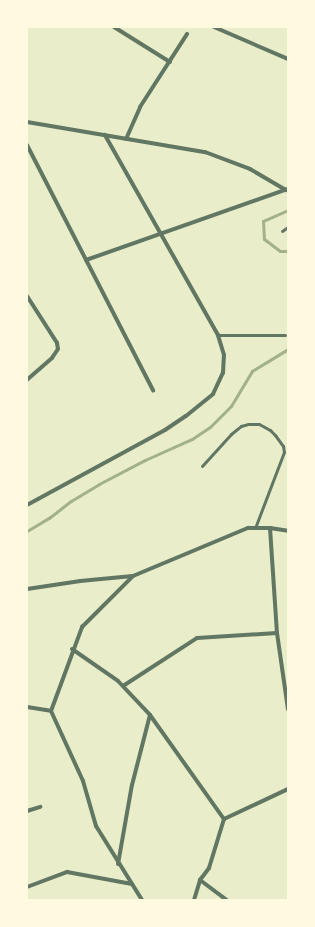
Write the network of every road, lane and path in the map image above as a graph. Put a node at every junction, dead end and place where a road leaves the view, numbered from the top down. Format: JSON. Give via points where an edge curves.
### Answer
{"nodes":[{"id":1,"x":114,"y":27,"type":"edge"},
{"id":2,"x":214,"y":27,"type":"edge"},
{"id":3,"x":187,"y":34,"type":"dead end"},
{"id":4,"x":288,"y":59,"type":"edge"},
{"id":5,"x":170,"y":62,"type":"junction"},
{"id":6,"x":27,"y":122,"type":"edge"},
{"id":7,"x":105,"y":136,"type":"junction"},
{"id":8,"x":126,"y":139,"type":"junction"},
{"id":9,"x":27,"y":146,"type":"edge"},
{"id":10,"x":287,"y":189,"type":"edge"},
{"id":11,"x":288,"y":227,"type":"edge"},
{"id":12,"x":282,"y":230,"type":"dead end"},
{"id":13,"x":161,"y":234,"type":"junction"},
{"id":14,"x":86,"y":260,"type":"junction"},
{"id":15,"x":27,"y":296,"type":"edge"},
{"id":16,"x":218,"y":335,"type":"junction"},
{"id":17,"x":285,"y":335,"type":"dead end"},
{"id":18,"x":27,"y":380,"type":"edge"},
{"id":19,"x":153,"y":390,"type":"dead end"},
{"id":20,"x":202,"y":466,"type":"dead end"},
{"id":21,"x":27,"y":505,"type":"edge"},
{"id":22,"x":254,"y":528,"type":"junction"},
{"id":23,"x":270,"y":528,"type":"junction"},
{"id":24,"x":288,"y":531,"type":"edge"},
{"id":25,"x":133,"y":576,"type":"junction"},
{"id":26,"x":27,"y":589,"type":"edge"},
{"id":27,"x":277,"y":633,"type":"junction"},
{"id":28,"x":72,"y":649,"type":"junction"},
{"id":29,"x":123,"y":686,"type":"junction"},
{"id":30,"x":27,"y":707,"type":"edge"},
{"id":31,"x":288,"y":709,"type":"edge"},
{"id":32,"x":51,"y":711,"type":"junction"},
{"id":33,"x":150,"y":715,"type":"junction"},
{"id":34,"x":288,"y":789,"type":"edge"},
{"id":35,"x":40,"y":807,"type":"dead end"},
{"id":36,"x":27,"y":811,"type":"edge"},
{"id":37,"x":224,"y":819,"type":"junction"},
{"id":38,"x":118,"y":864,"type":"junction"},
{"id":39,"x":200,"y":880,"type":"junction"},
{"id":40,"x":132,"y":884,"type":"junction"},
{"id":41,"x":27,"y":887,"type":"edge"},
{"id":42,"x":142,"y":900,"type":"edge"},
{"id":43,"x":194,"y":900,"type":"edge"},
{"id":44,"x":227,"y":900,"type":"edge"}],
"edges":[{"from":1,"to":5,"type":"street"},
{"from":2,"to":4,"type":"street"},
{"from":3,"to":5,"type":"street"},
{"from":5,"to":8,"type":"street","via":[[140,106]]},
{"from":6,"to":7,"type":"street"},
{"from":7,"to":8,"type":"street"},
{"from":7,"to":13,"type":"street"},
{"from":8,"to":10,"type":"street","via":[[205,152],[250,169]]},
{"from":9,"to":14,"type":"street"},
{"from":10,"to":13,"type":"street"},
{"from":11,"to":12,"type":"lane"},
{"from":13,"to":14,"type":"street"},
{"from":13,"to":16,"type":"street"},
{"from":14,"to":19,"type":"street"},
{"from":15,"to":18,"type":"street","via":[[55,339],[58,349],[52,358]]},
{"from":16,"to":17,"type":"lane"},
{"from":16,"to":21,"type":"street","via":[[224,355],[223,373],[204,403],[165,430]]},
{"from":20,"to":22,"type":"lane","via":[[241,426],[260,424],[275,435],[284,452]]},
{"from":22,"to":23,"type":"street"},
{"from":22,"to":25,"type":"street","via":[[236,532]]},
{"from":23,"to":24,"type":"street"},
{"from":23,"to":27,"type":"street"},
{"from":25,"to":26,"type":"street"},
{"from":25,"to":28,"type":"street","via":[[82,627]]},
{"from":27,"to":29,"type":"street","via":[[197,638]]},
{"from":27,"to":31,"type":"street"},
{"from":28,"to":29,"type":"street"},
{"from":28,"to":32,"type":"street"},
{"from":29,"to":33,"type":"street"},
{"from":30,"to":32,"type":"street"},
{"from":32,"to":38,"type":"street","via":[[83,781],[96,826]]},
{"from":33,"to":37,"type":"street"},
{"from":33,"to":38,"type":"street","via":[[132,784]]},
{"from":34,"to":37,"type":"street"},
{"from":35,"to":36,"type":"street"},
{"from":37,"to":39,"type":"street","via":[[209,868]]},
{"from":38,"to":40,"type":"street"},
{"from":39,"to":43,"type":"street"},
{"from":39,"to":44,"type":"street"},
{"from":40,"to":41,"type":"street","via":[[67,872]]},
{"from":40,"to":42,"type":"street"}]}
